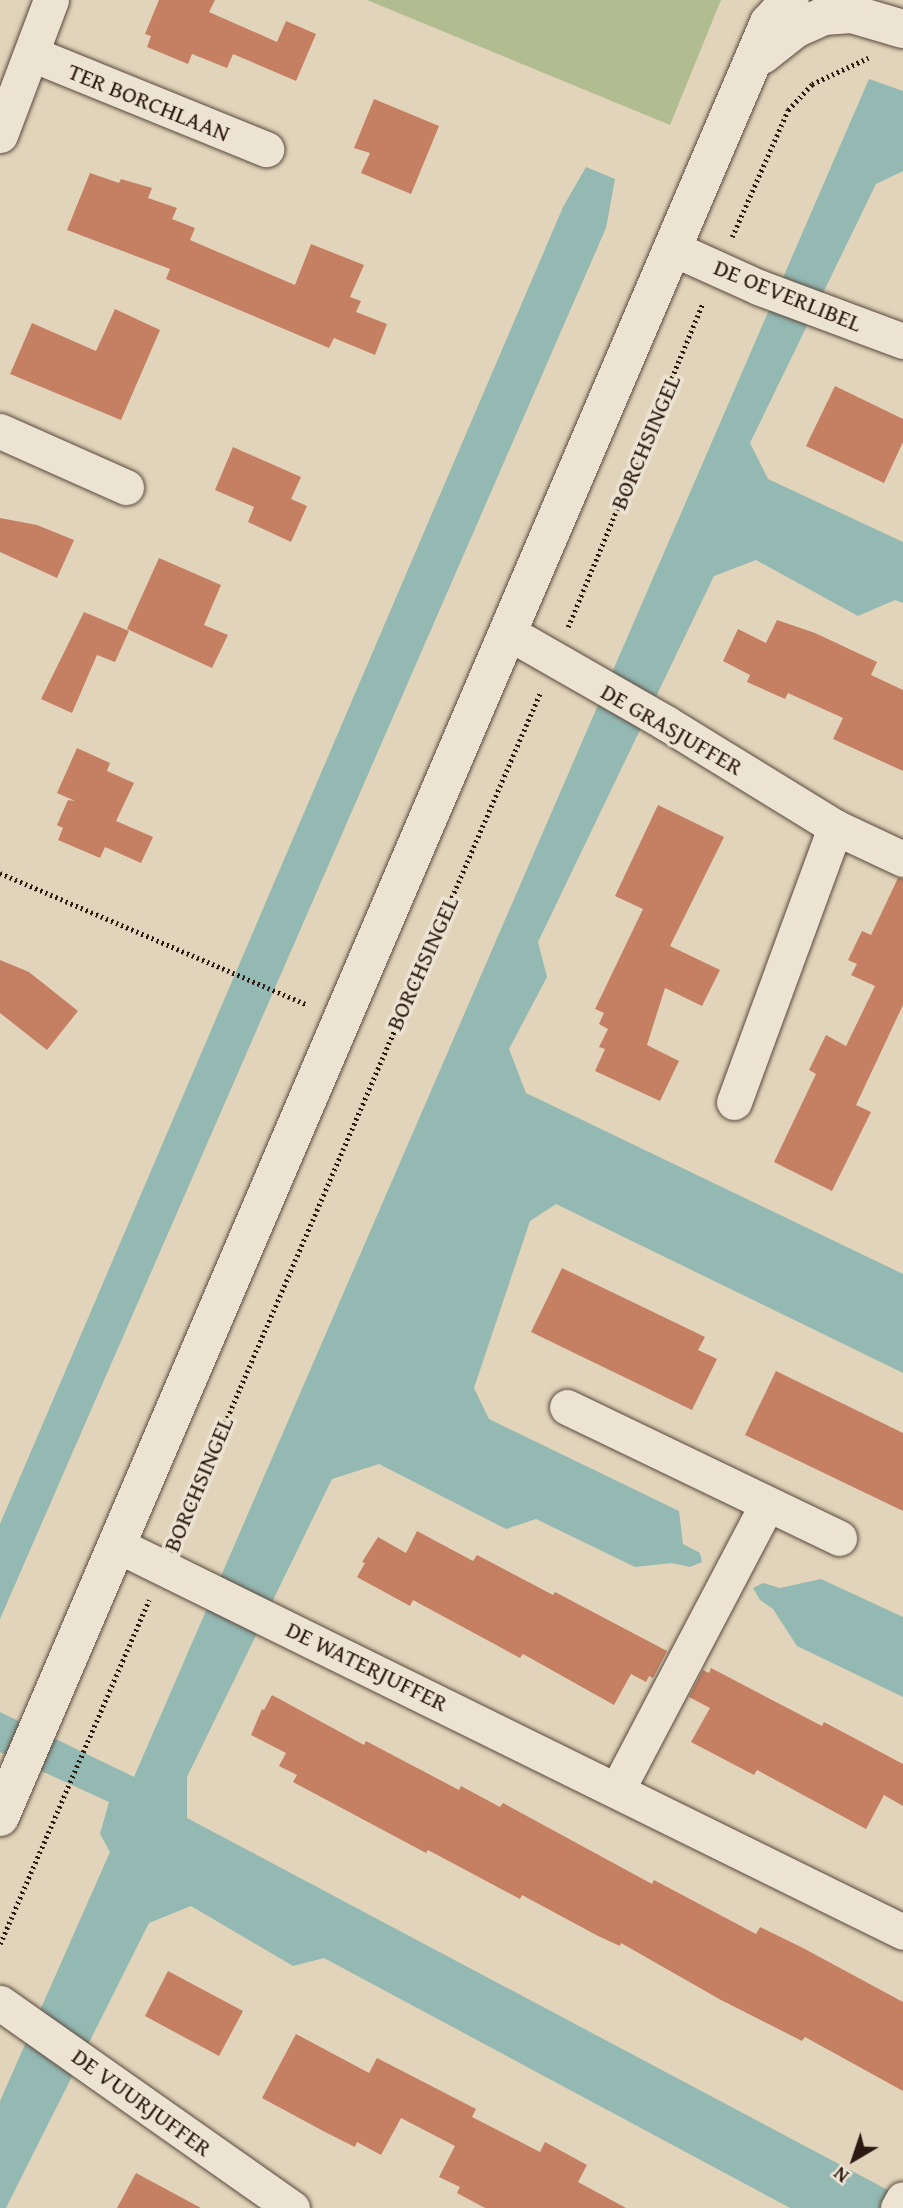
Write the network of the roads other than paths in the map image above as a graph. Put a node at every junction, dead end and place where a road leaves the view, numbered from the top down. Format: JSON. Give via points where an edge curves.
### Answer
{"nodes":[{"id":1,"x":51,"y":0,"type":"edge"},
{"id":2,"x":790,"y":0,"type":"edge"},
{"id":3,"x":898,"y":27,"type":"edge"},
{"id":4,"x":32,"y":54,"type":"junction"},
{"id":5,"x":753,"y":64,"type":"junction"},
{"id":6,"x":0,"y":135,"type":"edge"},
{"id":7,"x":266,"y":149,"type":"dead end"},
{"id":8,"x":674,"y":249,"type":"junction"},
{"id":9,"x":903,"y":341,"type":"edge"},
{"id":10,"x":0,"y":431,"type":"edge"},
{"id":11,"x":126,"y":487,"type":"dead end"},
{"id":12,"x":509,"y":633,"type":"junction"},
{"id":13,"x":835,"y":827,"type":"junction"},
{"id":14,"x":903,"y":859,"type":"edge"},
{"id":15,"x":734,"y":1102,"type":"dead end"},
{"id":16,"x":567,"y":1407,"type":"dead end"},
{"id":17,"x":767,"y":1504,"type":"junction"},
{"id":18,"x":839,"y":1538,"type":"dead end"},
{"id":19,"x":117,"y":1545,"type":"junction"},
{"id":20,"x":617,"y":1790,"type":"junction"},
{"id":21,"x":0,"y":1817,"type":"edge"},
{"id":22,"x":903,"y":1932,"type":"edge"},
{"id":23,"x":10,"y":2009,"type":"edge"},
{"id":24,"x":903,"y":2199,"type":"edge"},
{"id":25,"x":285,"y":2207,"type":"edge"},
{"id":26,"x":898,"y":2208,"type":"edge"}],
"edges":[{"from":1,"to":4,"type":"street"},
{"from":2,"to":5,"type":"main road","name":"BORCHSINGEL","via":[[769,23]]},
{"from":3,"to":5,"type":"main road","name":"BORCHSINGEL","via":[[852,14],[824,16],[774,44]]},
{"from":4,"to":6,"type":"street"},
{"from":4,"to":7,"type":"street","name":"TER BORCHLAAN"},
{"from":5,"to":8,"type":"main road","name":"BORCHSINGEL"},
{"from":8,"to":9,"type":"street","name":"DE OEVERLIBEL","via":[[758,287]]},
{"from":8,"to":12,"type":"main road","name":"BORCHSINGEL"},
{"from":10,"to":11,"type":"street"},
{"from":12,"to":13,"type":"street","name":"DE GRASJUFFER"},
{"from":12,"to":19,"type":"main road","name":"BORCHSINGEL"},
{"from":13,"to":14,"type":"street","name":"DE GRASJUFFER"},
{"from":13,"to":15,"type":"street"},
{"from":16,"to":17,"type":"street"},
{"from":17,"to":18,"type":"street"},
{"from":17,"to":20,"type":"street"},
{"from":19,"to":20,"type":"street","name":"DE WATERJUFFER"},
{"from":19,"to":21,"type":"main road","name":"BORCHSINGEL"},
{"from":20,"to":22,"type":"street","name":"DE WATERJUFFER"},
{"from":23,"to":25,"type":"street","name":"DE VUURJUFFER"},
{"from":24,"to":26,"type":"street"}]}
